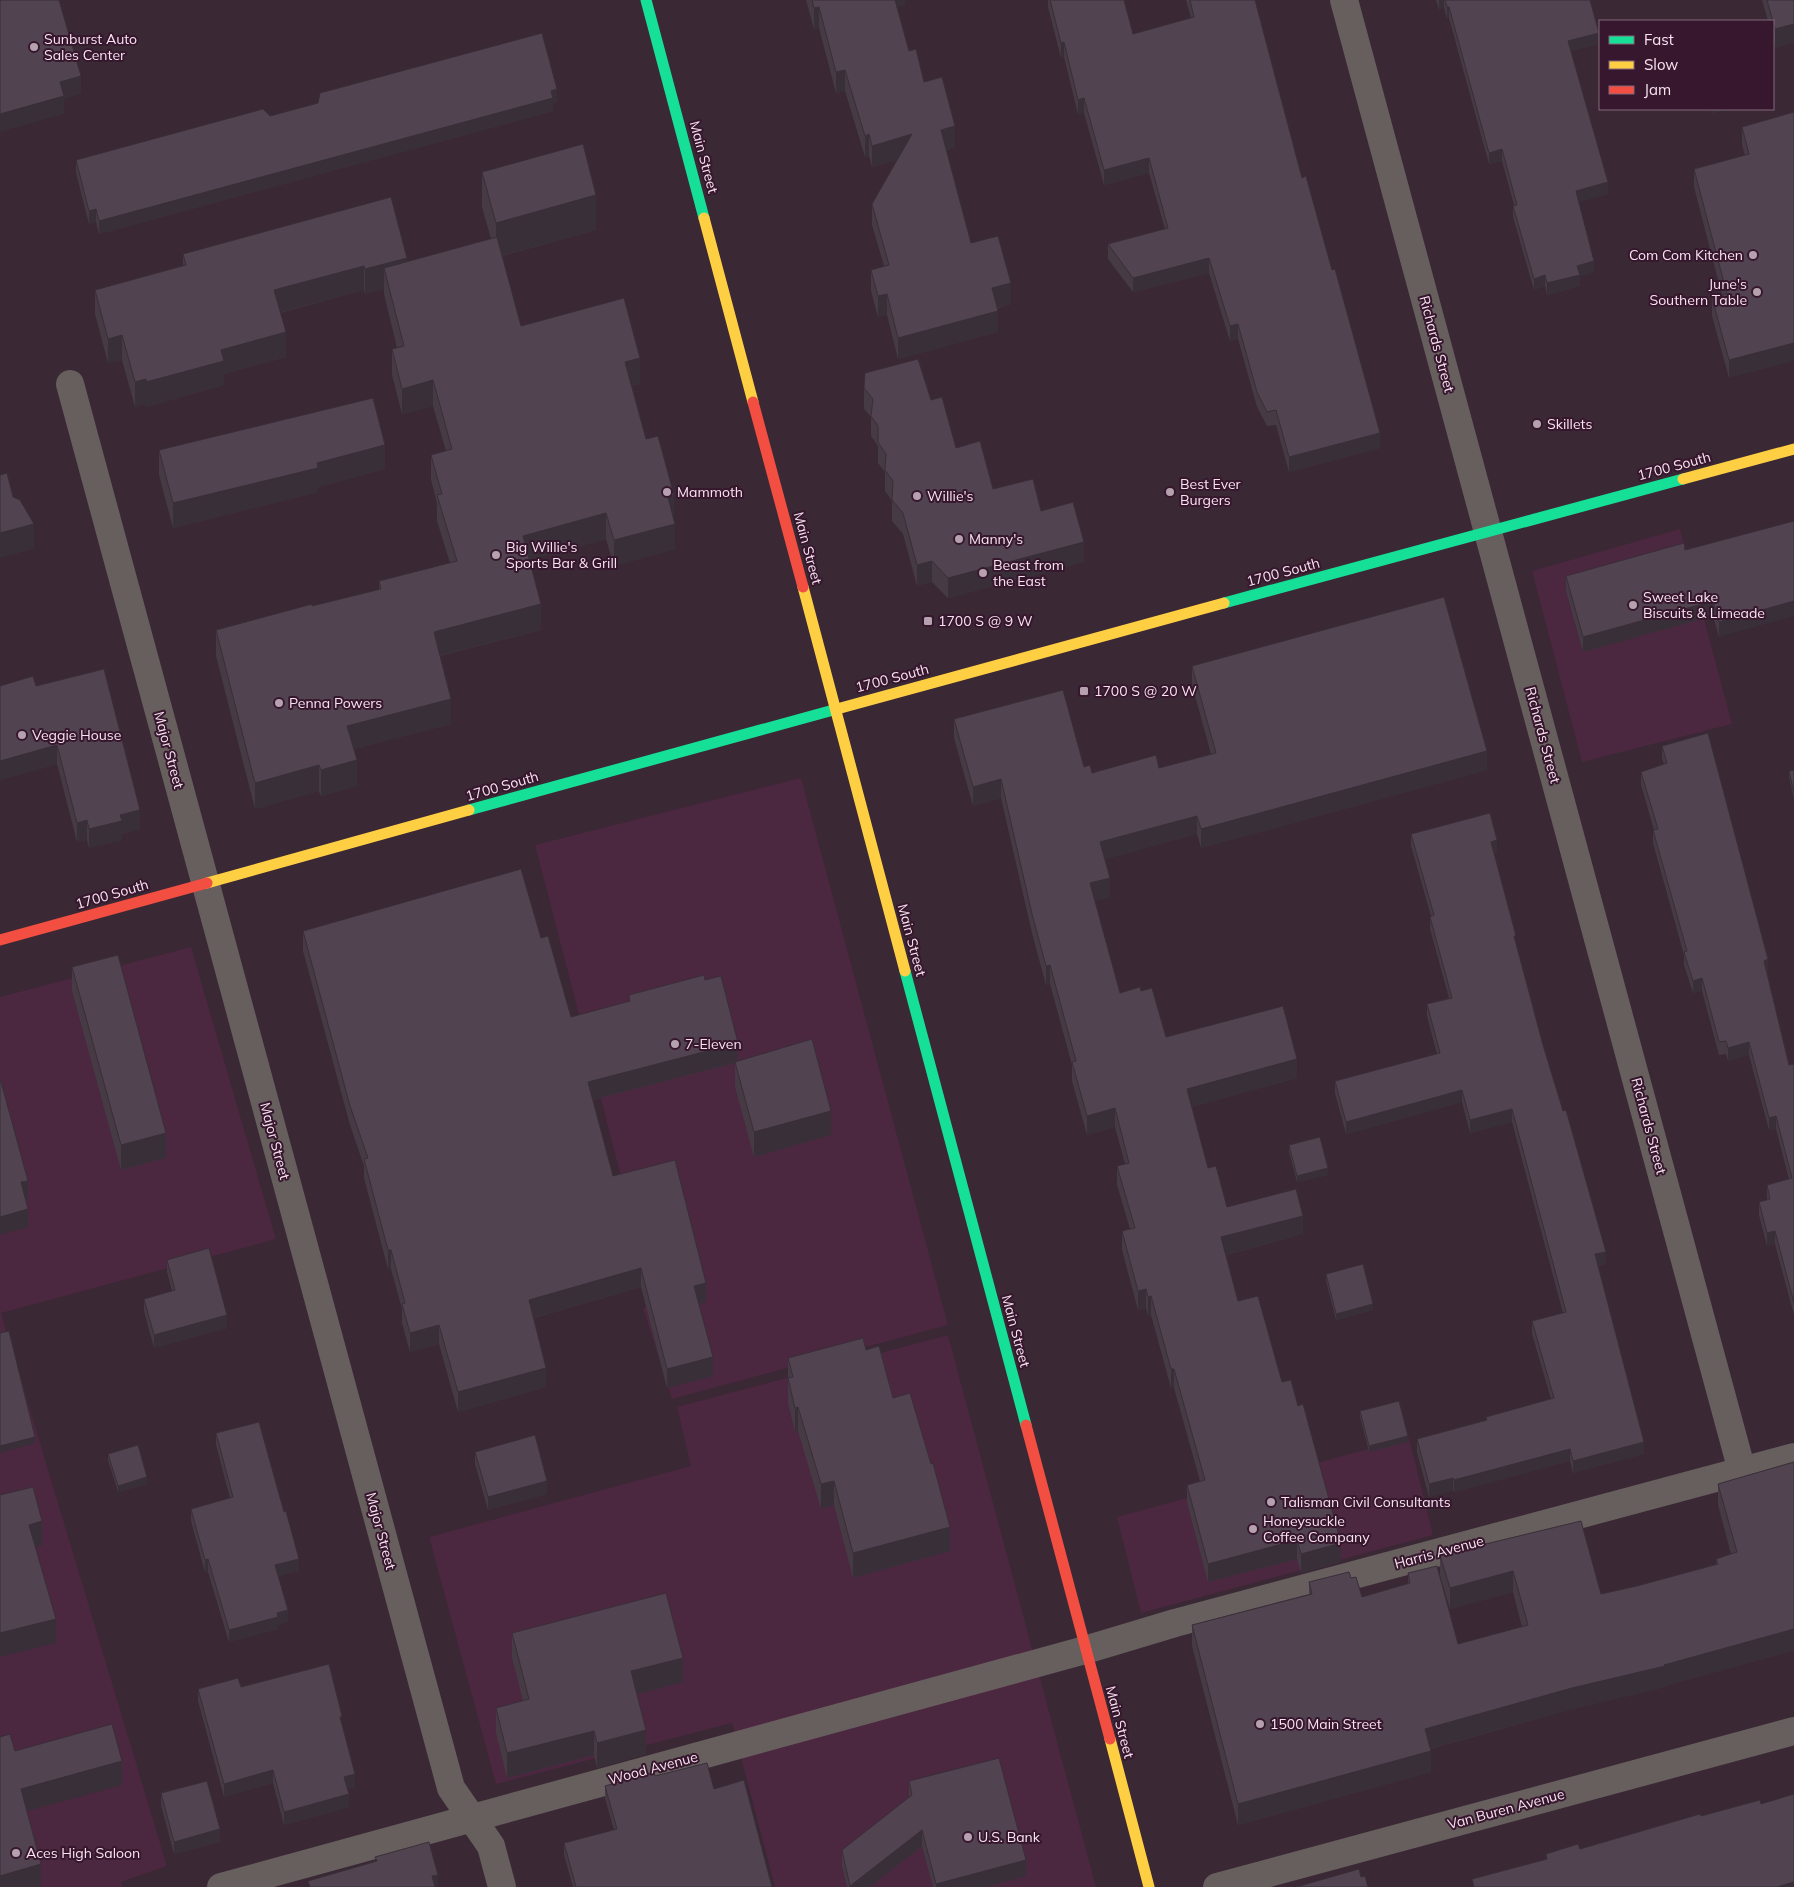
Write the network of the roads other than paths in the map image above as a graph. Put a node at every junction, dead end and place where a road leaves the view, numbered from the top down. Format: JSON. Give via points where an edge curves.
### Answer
{"nodes":[{"id":1,"x":646,"y":0,"type":"edge"},
{"id":2,"x":1344,"y":0,"type":"edge"},
{"id":3,"x":70,"y":384,"type":"dead end"},
{"id":4,"x":1794,"y":449,"type":"edge"},
{"id":5,"x":1488,"y":532,"type":"junction"},
{"id":6,"x":835,"y":710,"type":"junction"},
{"id":7,"x":206,"y":883,"type":"junction"},
{"id":8,"x":0,"y":940,"type":"edge"},
{"id":9,"x":1794,"y":1457,"type":"edge"},
{"id":10,"x":1742,"y":1471,"type":"junction"},
{"id":11,"x":1086,"y":1650,"type":"junction"},
{"id":12,"x":1794,"y":1731,"type":"edge"},
{"id":13,"x":472,"y":1818,"type":"junction"},
{"id":14,"x":221,"y":1887,"type":"edge"},
{"id":15,"x":502,"y":1887,"type":"edge"},
{"id":16,"x":1148,"y":1887,"type":"edge"},
{"id":17,"x":1217,"y":1887,"type":"edge"}],
"edges":[{"from":1,"to":6,"type":"street","name":"Main Street"},
{"from":2,"to":5,"type":"street","name":"Richards Street"},
{"from":3,"to":7,"type":"street","name":"Major Street"},
{"from":4,"to":5,"type":"street","name":"1700 South"},
{"from":5,"to":6,"type":"street","name":"1700 South"},
{"from":5,"to":10,"type":"street","name":"Richards Street"},
{"from":6,"to":7,"type":"street","name":"1700 South"},
{"from":6,"to":11,"type":"street","name":"Main Street"},
{"from":7,"to":8,"type":"street","name":"1700 South"},
{"from":7,"to":13,"type":"street","name":"Major Street","via":[[451,1788]]},
{"from":9,"to":10,"type":"street","name":"Harris Avenue"},
{"from":10,"to":11,"type":"street","name":"Harris Avenue","via":[[1185,1620]]},
{"from":11,"to":13,"type":"street","name":"Wood Avenue"},
{"from":11,"to":16,"type":"street","name":"Main Street"},
{"from":12,"to":17,"type":"street","name":"Van Buren Avenue"},
{"from":13,"to":14,"type":"street","name":"Wood Avenue"},
{"from":13,"to":15,"type":"street","name":"Major Street","via":[[491,1846]]}]}
